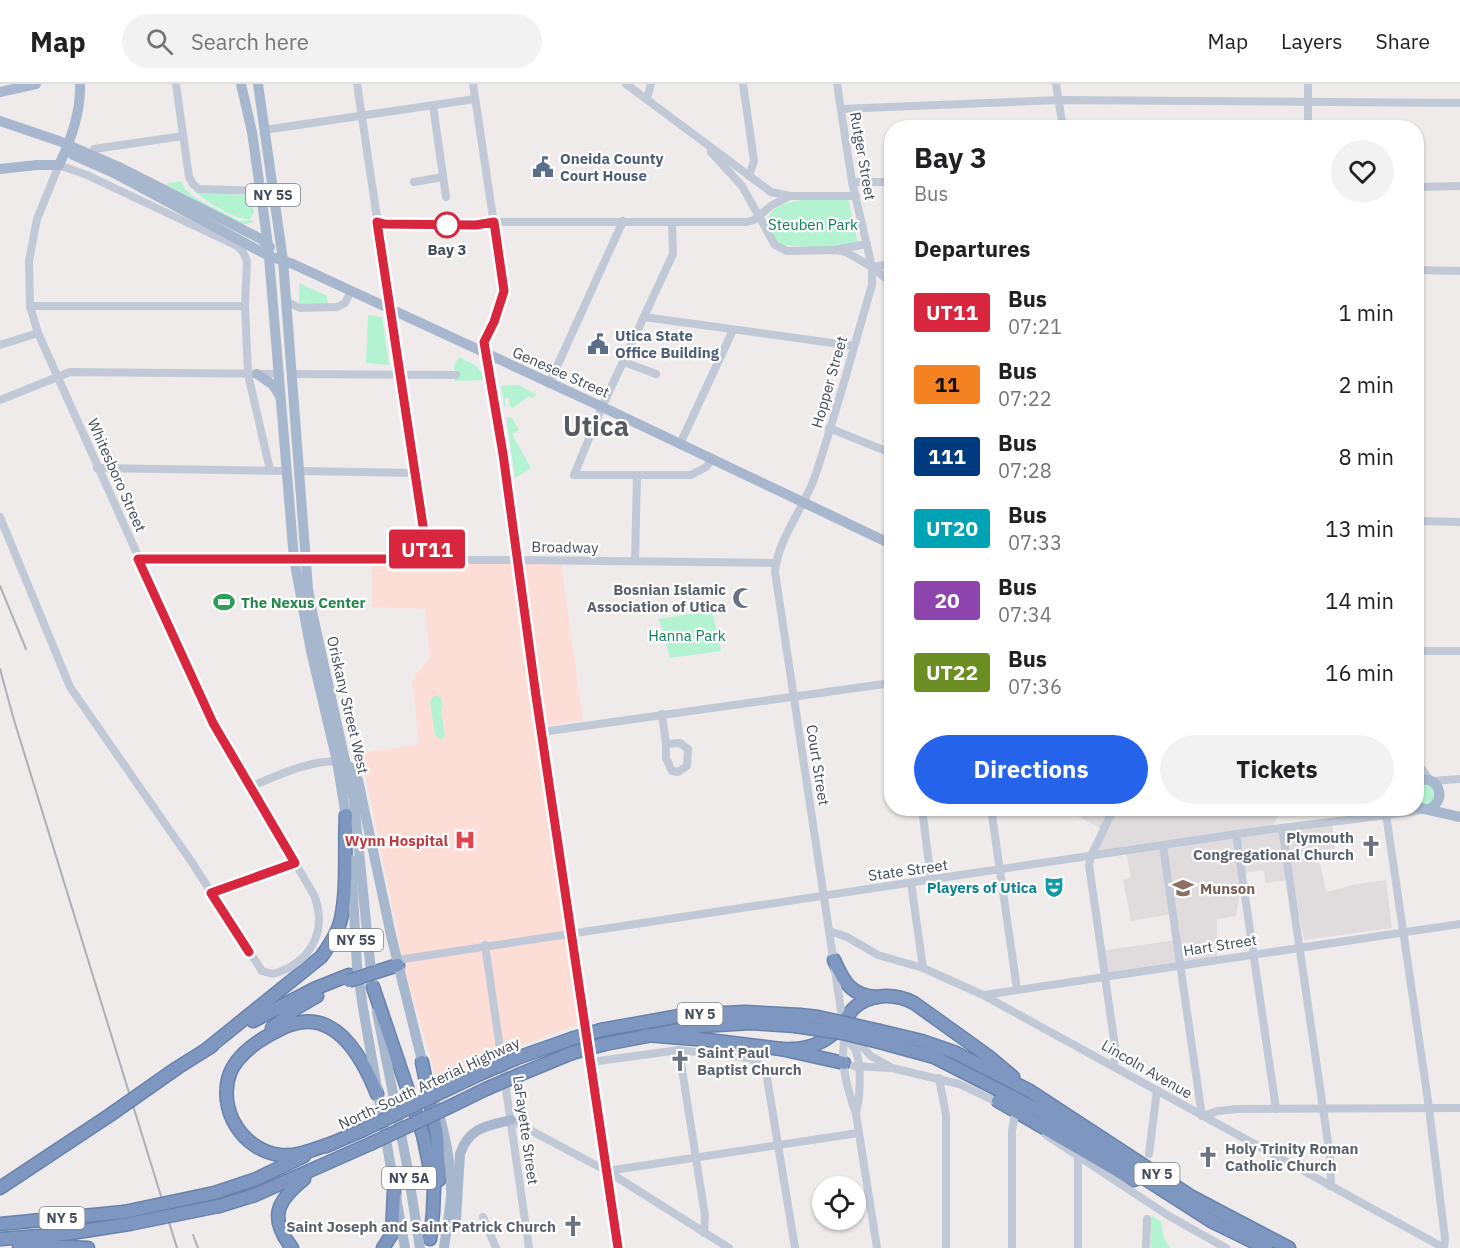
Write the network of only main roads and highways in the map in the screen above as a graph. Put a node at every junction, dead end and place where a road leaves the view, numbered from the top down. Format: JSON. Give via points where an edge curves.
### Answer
{"nodes":[{"id":1,"x":36,"y":84,"type":"edge"},
{"id":2,"x":80,"y":84,"type":"edge"},
{"id":3,"x":240,"y":84,"type":"edge"},
{"id":4,"x":258,"y":84,"type":"edge"},
{"id":5,"x":0,"y":92,"type":"edge"},
{"id":6,"x":0,"y":121,"type":"edge"},
{"id":7,"x":0,"y":128,"type":"edge"},
{"id":8,"x":72,"y":148,"type":"junction"},
{"id":9,"x":0,"y":169,"type":"edge"},
{"id":10,"x":269,"y":250,"type":"junction"},
{"id":11,"x":283,"y":260,"type":"junction"},
{"id":12,"x":252,"y":374,"type":"road end"},
{"id":13,"x":280,"y":374,"type":"junction"},
{"id":14,"x":282,"y":401,"type":"junction"},
{"id":15,"x":296,"y":407,"type":"junction"},
{"id":16,"x":884,"y":541,"type":"edge"},
{"id":17,"x":299,"y":559,"type":"junction"},
{"id":18,"x":342,"y":761,"type":"junction"},
{"id":19,"x":1424,"y":780,"type":"edge"},
{"id":20,"x":1440,"y":796,"type":"junction"},
{"id":21,"x":1424,"y":808,"type":"edge"},
{"id":22,"x":1424,"y":808,"type":"edge"},
{"id":23,"x":346,"y":814,"type":"junction"},
{"id":24,"x":1460,"y":816,"type":"edge"},
{"id":25,"x":834,"y":960,"type":"road end"},
{"id":26,"x":398,"y":962,"type":"junction"},
{"id":27,"x":349,"y":978,"type":"junction"},
{"id":28,"x":373,"y":987,"type":"junction"},
{"id":29,"x":879,"y":997,"type":"junction"},
{"id":30,"x":798,"y":1020,"type":"junction"},
{"id":31,"x":646,"y":1035,"type":"junction"},
{"id":32,"x":880,"y":1036,"type":"junction"},
{"id":33,"x":258,"y":1041,"type":"junction"},
{"id":34,"x":207,"y":1049,"type":"junction"},
{"id":35,"x":781,"y":1049,"type":"junction"},
{"id":36,"x":422,"y":1062,"type":"junction"},
{"id":37,"x":844,"y":1063,"type":"road end"},
{"id":38,"x":1030,"y":1091,"type":"junction"},
{"id":39,"x":377,"y":1094,"type":"junction"},
{"id":40,"x":998,"y":1101,"type":"road end"},
{"id":41,"x":396,"y":1108,"type":"joint"},
{"id":42,"x":381,"y":1118,"type":"joint"},
{"id":43,"x":511,"y":1120,"type":"road end"},
{"id":44,"x":333,"y":1143,"type":"junction"},
{"id":45,"x":316,"y":1169,"type":"junction"},
{"id":46,"x":0,"y":1188,"type":"edge"},
{"id":47,"x":394,"y":1192,"type":"junction"},
{"id":48,"x":1211,"y":1221,"type":"junction"},
{"id":49,"x":0,"y":1224,"type":"edge"},
{"id":50,"x":0,"y":1239,"type":"edge"},
{"id":51,"x":427,"y":1243,"type":"edge"},
{"id":52,"x":0,"y":1245,"type":"edge"},
{"id":53,"x":88,"y":1248,"type":"edge"},
{"id":54,"x":292,"y":1248,"type":"edge"},
{"id":55,"x":383,"y":1248,"type":"edge"},
{"id":56,"x":405,"y":1248,"type":"edge"},
{"id":57,"x":420,"y":1248,"type":"edge"},
{"id":58,"x":445,"y":1248,"type":"edge"},
{"id":59,"x":1266,"y":1248,"type":"edge"},
{"id":60,"x":1289,"y":1248,"type":"edge"}],
"edges":[{"from":1,"to":5,"type":"main road"},
{"from":2,"to":8,"type":"main road","name":"Whitesboro Street"},
{"from":3,"to":10,"type":"main road","name":"Oriskany Street West","number":"NY 5S","via":[[252,132]]},
{"from":4,"to":11,"type":"main road","name":"Oriskany Street West","number":"NY 5S"},
{"from":6,"to":8,"type":"main road","bridge":true},
{"from":7,"to":8,"type":"main road"},
{"from":8,"to":9,"type":"main road","name":"Whitesboro Street","via":[[59,165]]},
{"from":8,"to":10,"type":"main road","name":"Genesee Street","bridge":true},
{"from":10,"to":11,"type":"main road","name":"Genesee Street"},
{"from":10,"to":13,"type":"main road","name":"Oriskany Street West","number":"NY 5S"},
{"from":11,"to":15,"type":"main road","name":"Oriskany Street West","number":"NY 5S"},
{"from":11,"to":16,"type":"main road","name":"Genesee Street"},
{"from":12,"to":14,"type":"main road","via":[[273,385]]},
{"from":13,"to":14,"type":"main road","name":"Oriskany Street West","number":"NY 5S"},
{"from":13,"to":15,"type":"main road"},
{"from":14,"to":17,"type":"main road","name":"Oriskany Street West","number":"NY 5S","via":[[286,471]]},
{"from":15,"to":17,"type":"main road","name":"Oriskany Street West","number":"NY 5S"},
{"from":17,"to":18,"type":"main road","name":"Oriskany Street West","number":"NY 5S"},
{"from":18,"to":23,"type":"main road","name":"Oriskany Street West","number":"NY 5S"},
{"from":18,"to":26,"type":"main road","via":[[358,780]]},
{"from":18,"to":28,"type":"main road","name":"Oriskany Street West","number":"NY 5S","via":[[354,801]]},
{"from":19,"to":20,"type":"main road","via":[[1438,787]]},
{"from":20,"to":21,"type":"main road","via":[[1436,805]]},
{"from":20,"to":24,"type":"main road"},
{"from":22,"to":24,"type":"main road"},
{"from":23,"to":34,"type":"highway","via":[[341,919],[330,944],[321,957]]},
{"from":23,"to":39,"type":"main road","name":"Oriskany Street West","number":"NY 5S","via":[[357,966]]},
{"from":25,"to":29,"type":"highway","via":[[850,987]]},
{"from":26,"to":27,"type":"highway"},
{"from":26,"to":36,"type":"main road"},
{"from":27,"to":33,"type":"highway","via":[[298,1007]]},
{"from":27,"to":34,"type":"highway","via":[[314,989]]},
{"from":28,"to":41,"type":"main road","name":"Oriskany Street West","number":"NY 5S"},
{"from":28,"to":51,"type":"highway","via":[[423,1135],[434,1188]]},
{"from":29,"to":35,"type":"highway","via":[[855,1007],[844,1031],[803,1049]]},
{"from":29,"to":38,"type":"highway","via":[[903,997],[914,1003]]},
{"from":30,"to":31,"type":"highway","name":"North-South Arterial Highway","number":"NY 5"},
{"from":30,"to":32,"type":"highway","name":"North-South Arterial Highway","number":"NY 5","bridge":true,"via":[[818,1017]]},
{"from":30,"to":44,"type":"highway","name":"North-South Arterial Highway","number":"NY 5","bridge":true,"via":[[745,1012],[685,1015],[601,1030],[482,1072]]},
{"from":31,"to":35,"type":"highway"},
{"from":31,"to":45,"type":"highway","name":"North-South Arterial Highway","number":"NY 5","bridge":true,"via":[[572,1053]]},
{"from":32,"to":38,"type":"highway","name":"North-South Arterial Highway","number":"NY 5","via":[[922,1041],[954,1052]]},
{"from":32,"to":48,"type":"highway","name":"North-South Arterial Highway","number":"NY 5","via":[[934,1057],[1036,1109]]},
{"from":33,"to":39,"type":"highway","via":[[298,1022],[323,1025],[338,1032],[355,1049]]},
{"from":33,"to":44,"type":"highway","via":[[235,1064],[228,1081],[228,1110],[237,1129],[250,1143],[279,1155]]},
{"from":34,"to":46,"type":"highway","bridge":true},
{"from":35,"to":37,"type":"highway"},
{"from":36,"to":51,"type":"highway","via":[[436,1131],[439,1176],[437,1219]]},
{"from":36,"to":58,"type":"main road","via":[[442,1124],[450,1165]]},
{"from":38,"to":60,"type":"highway","name":"North-South Arterial Highway","number":"NY 5","via":[[1192,1197]]},
{"from":39,"to":42,"type":"main road","name":"Oriskany Street West","number":"NY 5S"},
{"from":40,"to":48,"type":"highway"},
{"from":41,"to":57,"type":"main road","name":"Oriskany Street West","number":"NY 5A"},
{"from":42,"to":47,"type":"main road","name":"Oriskany Street West","number":"NY 5A"},
{"from":43,"to":58,"type":"main road","via":[[482,1127],[463,1146],[456,1220]]},
{"from":44,"to":49,"type":"highway","name":"North-South Arterial Highway","number":"NY 5","bridge":true,"via":[[256,1179],[214,1193],[124,1212]]},
{"from":45,"to":50,"type":"highway","name":"North-South Arterial Highway","number":"NY 5","bridge":true,"via":[[219,1206],[65,1234]]},
{"from":45,"to":54,"type":"highway","via":[[289,1191],[280,1204],[281,1227]]},
{"from":47,"to":55,"type":"highway","via":[[392,1234]]},
{"from":47,"to":56,"type":"main road","name":"Oriskany Street West","number":"NY 5A"},
{"from":48,"to":59,"type":"highway","name":"North-South Arterial Highway","number":"NY 5"},
{"from":52,"to":53,"type":"highway"}]}
